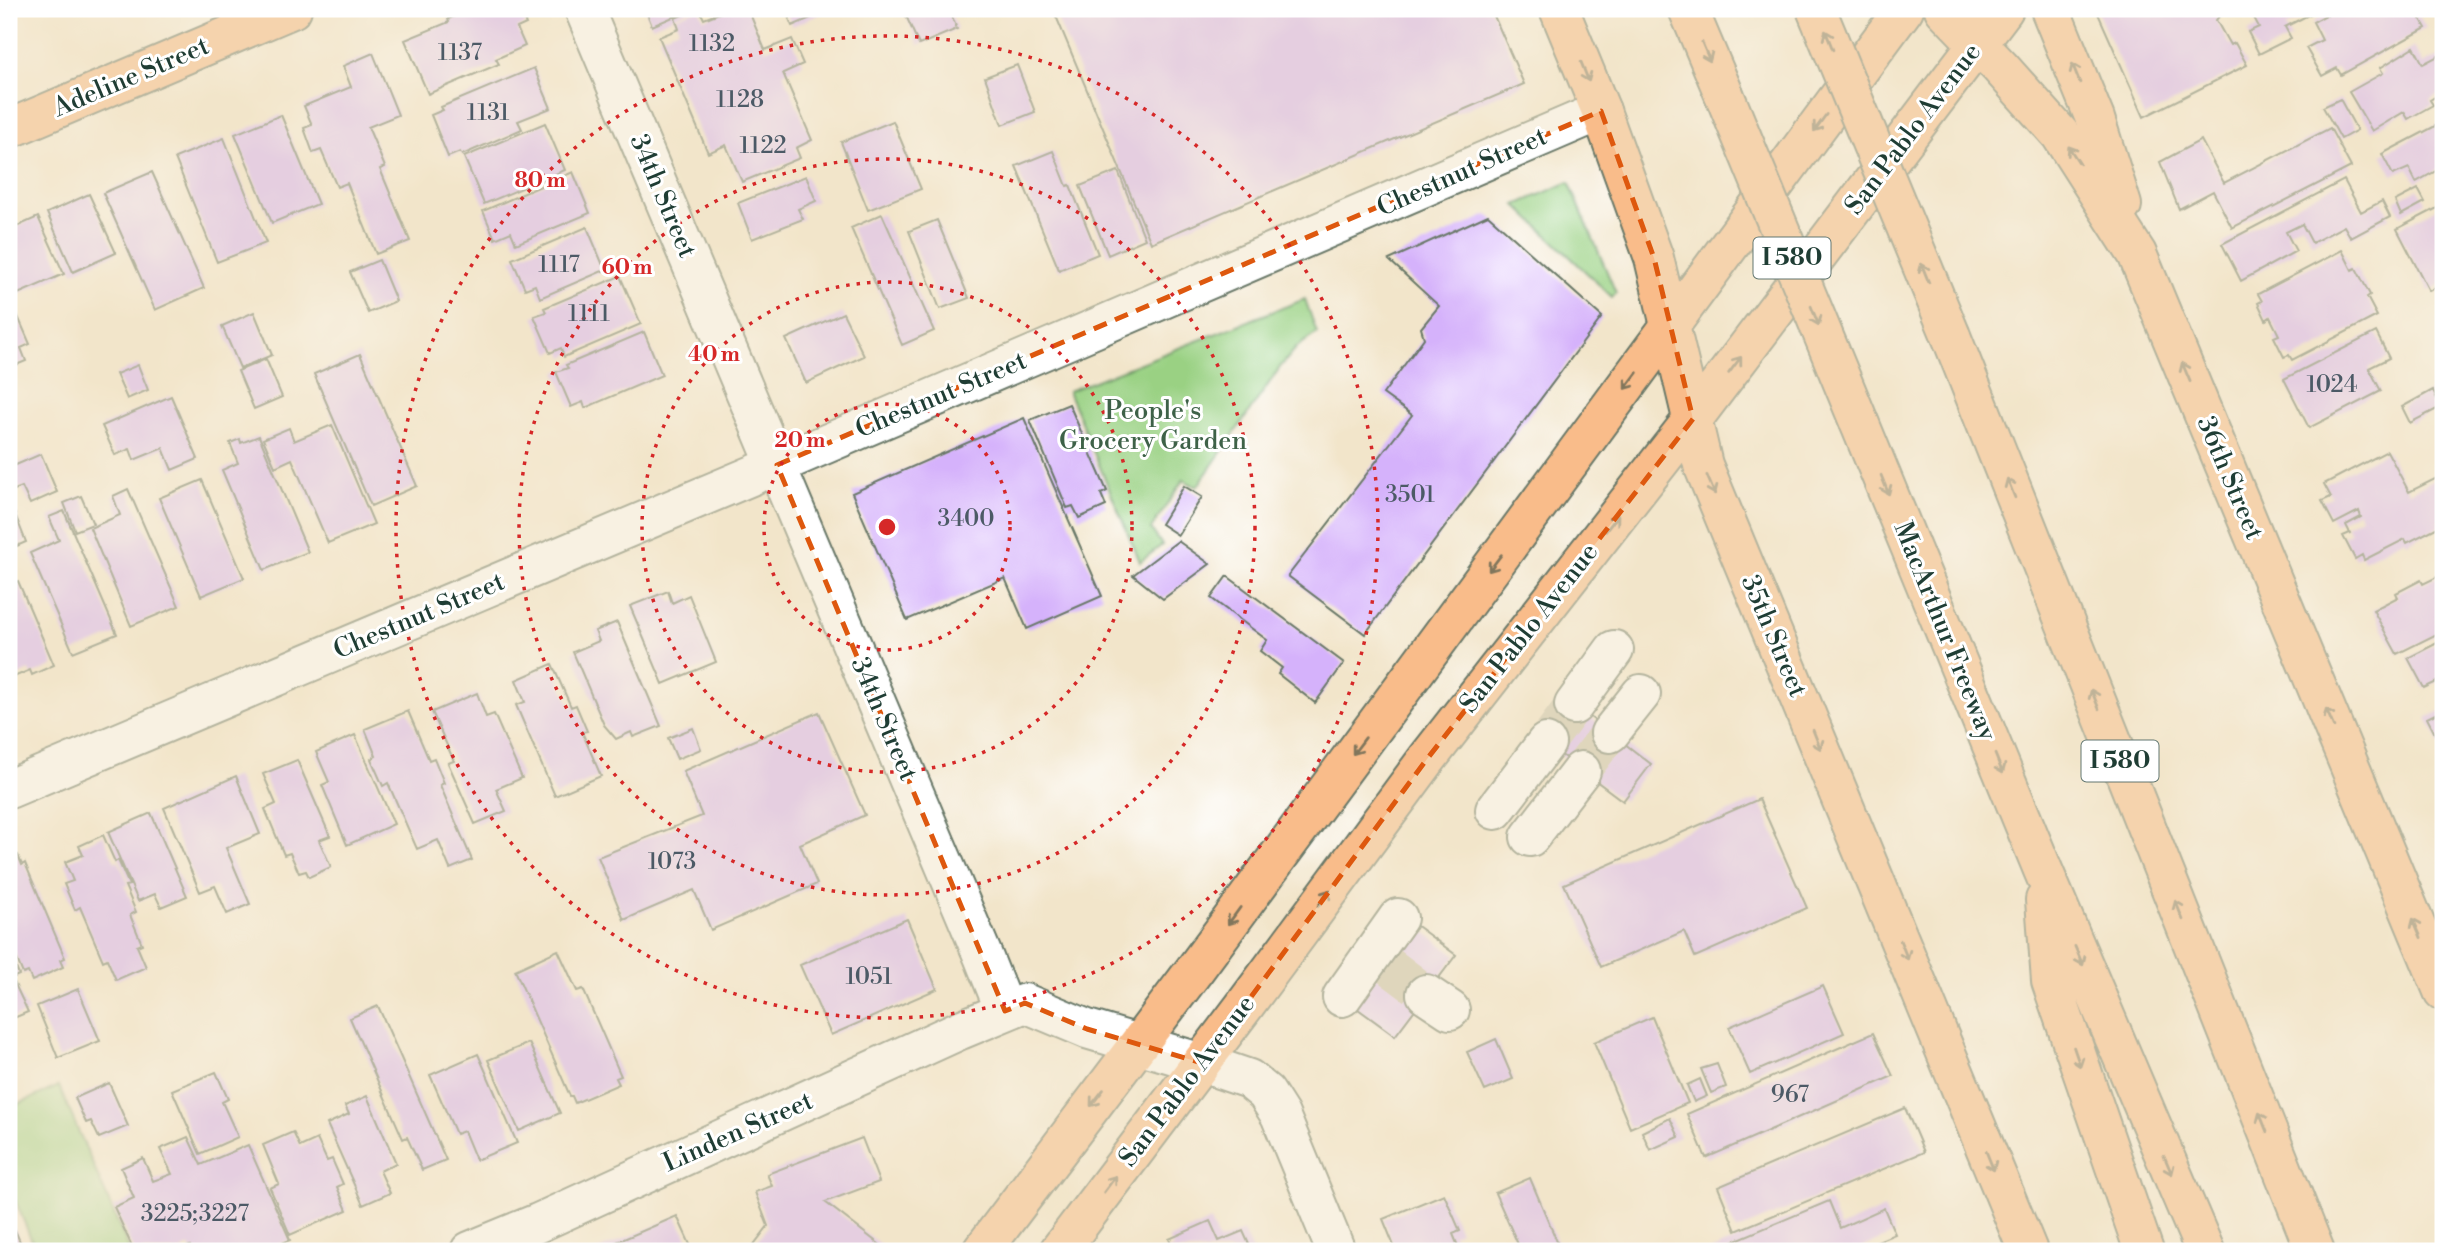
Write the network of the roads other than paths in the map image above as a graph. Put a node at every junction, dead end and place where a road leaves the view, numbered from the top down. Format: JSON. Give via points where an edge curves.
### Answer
{"nodes":[{"id":1,"x":292,"y":9,"type":"edge"},
{"id":2,"x":584,"y":9,"type":"edge"},
{"id":3,"x":1559,"y":9,"type":"edge"},
{"id":4,"x":1688,"y":9,"type":"edge"},
{"id":5,"x":1816,"y":9,"type":"edge"},
{"id":6,"x":1904,"y":9,"type":"edge"},
{"id":7,"x":1944,"y":9,"type":"edge"},
{"id":8,"x":2004,"y":9,"type":"edge"},
{"id":9,"x":2050,"y":9,"type":"edge"},
{"id":10,"x":1978,"y":43,"type":"junction"},
{"id":11,"x":1601,"y":111,"type":"junction"},
{"id":12,"x":9,"y":129,"type":"edge"},
{"id":13,"x":2137,"y":254,"type":"junction"},
{"id":14,"x":1672,"y":326,"type":"junction"},
{"id":15,"x":1693,"y":419,"type":"junction"},
{"id":16,"x":777,"y":465,"type":"junction"},
{"id":17,"x":1614,"y":650,"type":"dead end"},
{"id":18,"x":1641,"y":694,"type":"dead end"},
{"id":19,"x":1574,"y":705,"type":"tunnel mouth"},
{"id":20,"x":1610,"y":733,"type":"tunnel mouth"},
{"id":21,"x":1546,"y":743,"type":"tunnel mouth"},
{"id":22,"x":1581,"y":771,"type":"tunnel mouth"},
{"id":23,"x":9,"y":789,"type":"edge"},
{"id":24,"x":1495,"y":810,"type":"dead end"},
{"id":25,"x":1530,"y":837,"type":"dead end"},
{"id":26,"x":2043,"y":870,"type":"junction"},
{"id":27,"x":1398,"y":918,"type":"dead end"},
{"id":28,"x":2443,"y":991,"type":"edge"},
{"id":29,"x":1342,"y":997,"type":"dead end"},
{"id":30,"x":1005,"y":1011,"type":"junction"},
{"id":31,"x":1138,"y":1044,"type":"junction"},
{"id":32,"x":1202,"y":1063,"type":"junction"},
{"id":33,"x":2288,"y":1185,"type":"junction"},
{"id":34,"x":470,"y":1251,"type":"edge"},
{"id":35,"x":982,"y":1251,"type":"edge"},
{"id":36,"x":1059,"y":1251,"type":"edge"},
{"id":37,"x":1336,"y":1251,"type":"edge"},
{"id":38,"x":2028,"y":1251,"type":"edge"},
{"id":39,"x":2144,"y":1251,"type":"edge"},
{"id":40,"x":2205,"y":1251,"type":"edge"},
{"id":41,"x":2315,"y":1251,"type":"edge"},
{"id":42,"x":2339,"y":1251,"type":"edge"}],
"edges":[{"from":1,"to":12,"type":"main road","name":"Adeline Street"},
{"from":2,"to":16,"type":"street","name":"34th Street"},
{"from":3,"to":11,"type":"main road","name":"35th Street","one_way":true},
{"from":4,"to":26,"type":"main road","name":"MacArthur Freeway","number":"I 580","one_way":true,"bridge":true},
{"from":33,"to":5,"type":"main road","number":"I 580","one_way":true,"bridge":true},
{"from":6,"to":14,"type":"main road","one_way":true},
{"from":7,"to":10,"type":"main road","name":"36th Street"},
{"from":8,"to":10,"type":"main road","name":"San Pablo Avenue"},
{"from":13,"to":9,"type":"main road","one_way":true,"via":[[2095,120]]},
{"from":13,"to":10,"type":"main road","name":"36th Street","one_way":true,"via":[[2060,134]]},
{"from":15,"to":10,"type":"main road","name":"San Pablo Avenue","one_way":true},
{"from":11,"to":14,"type":"main road","name":"35th Street","via":[[1654,258]]},
{"from":11,"to":16,"type":"street","name":"Chestnut Street"},
{"from":28,"to":13,"type":"main road","name":"36th Street","one_way":true},
{"from":14,"to":15,"type":"main road","name":"35th Street"},
{"from":14,"to":31,"type":"main road","one_way":true},
{"from":32,"to":15,"type":"main road","name":"San Pablo Avenue","one_way":true,"via":[[1427,758]]},
{"from":15,"to":38,"type":"main road","name":"35th Street","one_way":true,"via":[[1703,465]]},
{"from":16,"to":23,"type":"street","name":"Chestnut Street"},
{"from":16,"to":30,"type":"street","name":"34th Street"},
{"from":17,"to":19,"type":"street"},
{"from":18,"to":20,"type":"street"},
{"from":21,"to":24,"type":"street"},
{"from":22,"to":25,"type":"street"},
{"from":26,"to":39,"type":"main road","one_way":true,"via":[[2051,981]]},
{"from":26,"to":40,"type":"main road","name":"MacArthur Freeway","number":"I 580","one_way":true},
{"from":27,"to":29,"type":"street","via":[[1379,959]]},
{"from":30,"to":31,"type":"street","via":[[1025,1003]]},
{"from":30,"to":34,"type":"street","name":"Linden Street"},
{"from":31,"to":32,"type":"street"},
{"from":31,"to":35,"type":"main road","one_way":true},
{"from":36,"to":32,"type":"main road","name":"San Pablo Avenue","one_way":true},
{"from":32,"to":37,"type":"street","via":[[1248,1079],[1266,1093],[1280,1115]]},
{"from":33,"to":41,"type":"main road","number":"I 580"},
{"from":33,"to":42,"type":"main road"}]}
